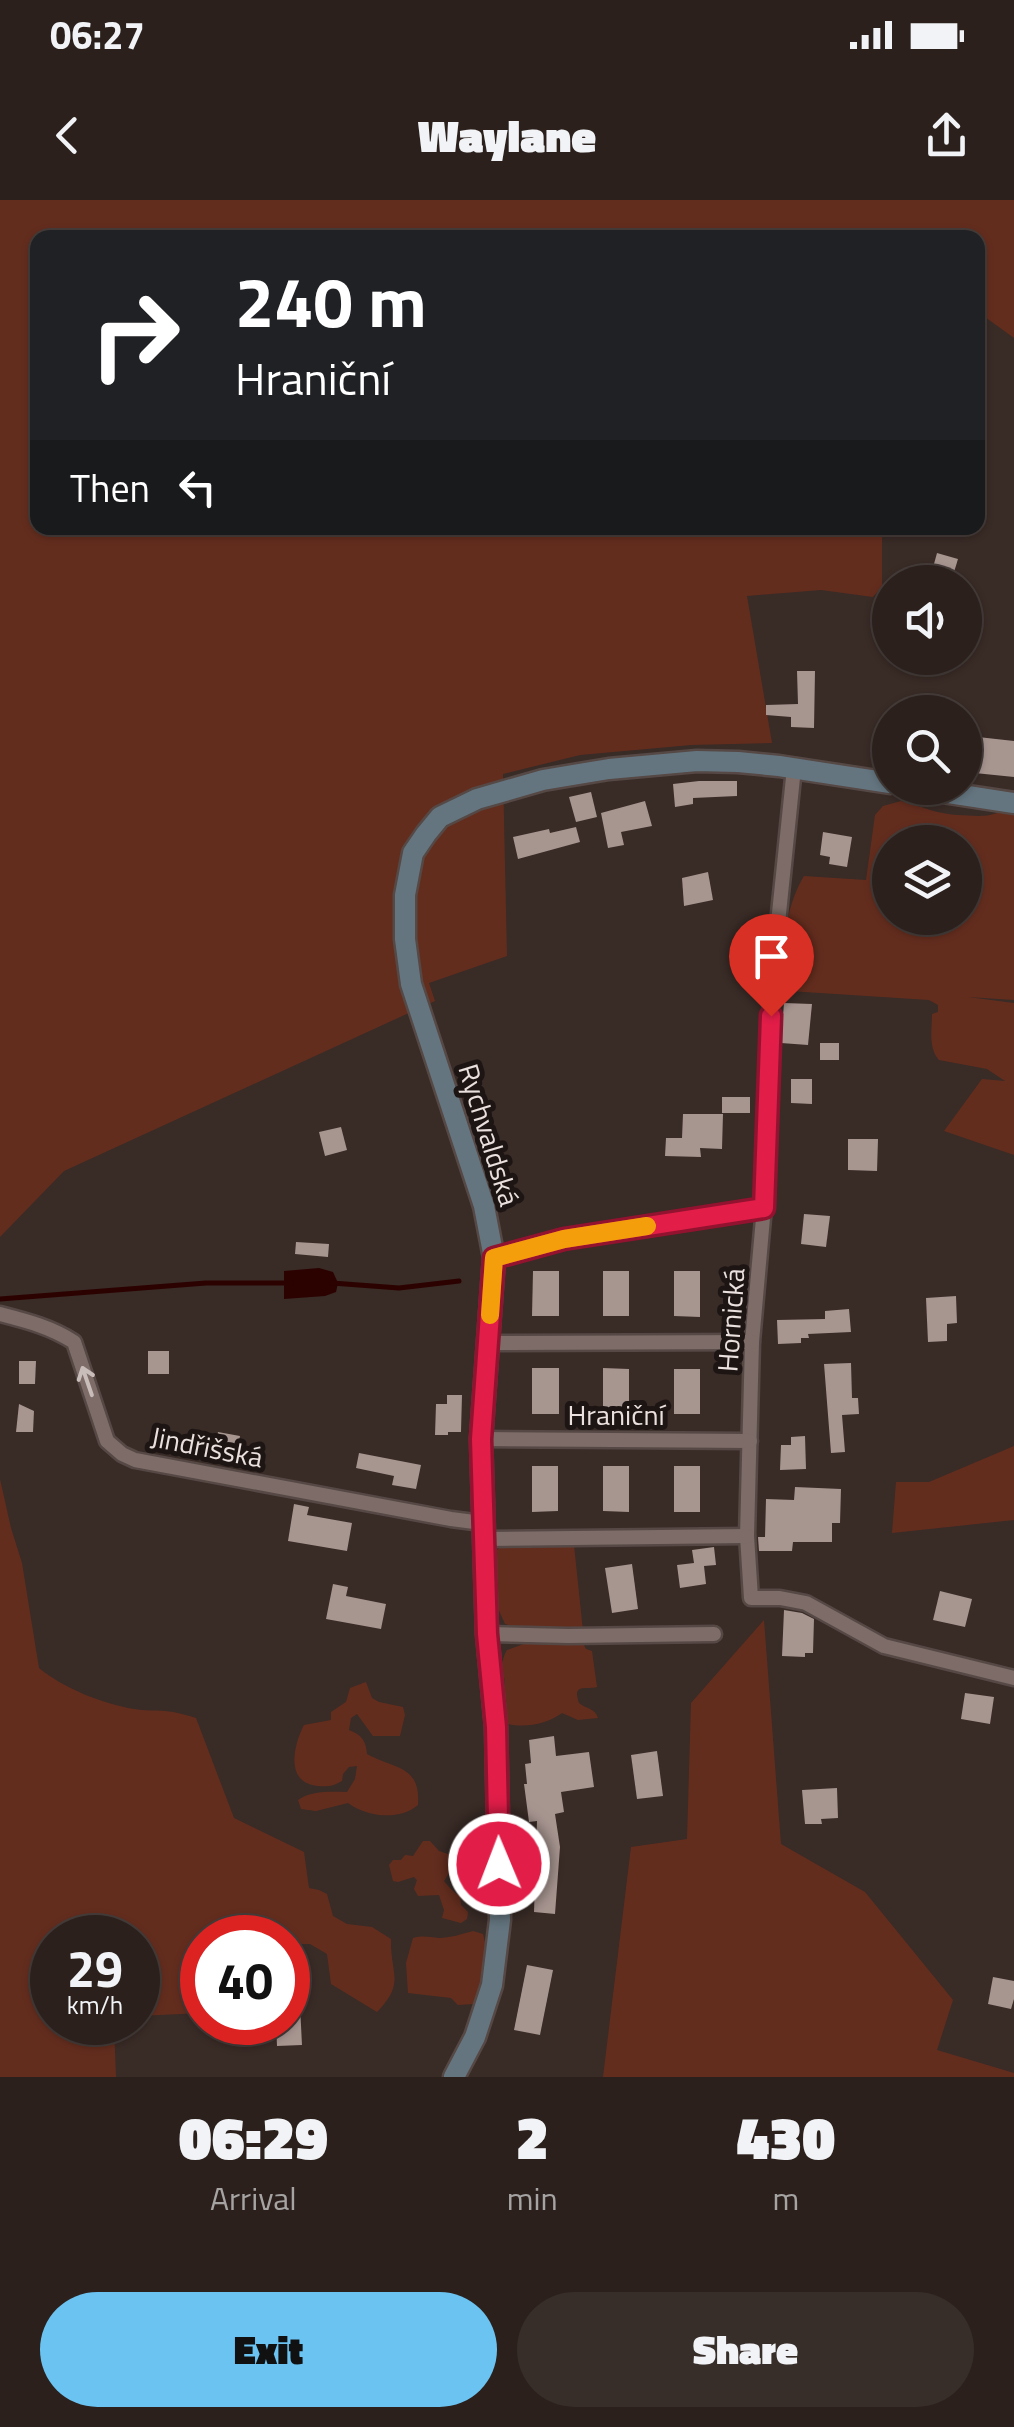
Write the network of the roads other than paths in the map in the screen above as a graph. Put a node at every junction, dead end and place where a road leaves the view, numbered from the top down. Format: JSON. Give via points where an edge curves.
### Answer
{"nodes":[{"id":1,"x":794,"y":768,"type":"junction"},
{"id":2,"x":872,"y":780,"type":"edge"},
{"id":3,"x":982,"y":798,"type":"edge"},
{"id":4,"x":1014,"y":803,"type":"edge"},
{"id":5,"x":764,"y":1208,"type":"junction"},
{"id":6,"x":494,"y":1258,"type":"junction"},
{"id":7,"x":0,"y":1314,"type":"edge"},
{"id":8,"x":752,"y":1342,"type":"junction"},
{"id":9,"x":489,"y":1343,"type":"junction"},
{"id":10,"x":481,"y":1439,"type":"junction"},
{"id":11,"x":750,"y":1441,"type":"junction"},
{"id":12,"x":483,"y":1531,"type":"junction"},
{"id":13,"x":747,"y":1536,"type":"junction"},
{"id":14,"x":487,"y":1634,"type":"junction"},
{"id":15,"x":714,"y":1634,"type":"dead end"},
{"id":16,"x":1014,"y":1678,"type":"edge"},
{"id":17,"x":454,"y":2077,"type":"edge"}],
"edges":[{"from":1,"to":2,"type":"street","name":"Rychvaldská"},
{"from":1,"to":5,"type":"street","name":"Hornická","via":[[772,981]]},
{"from":1,"to":6,"type":"street","name":"Rychvaldská","via":[[697,761],[543,780],[440,817],[414,853],[405,895],[411,984],[484,1206]]},
{"from":3,"to":4,"type":"street"},
{"from":5,"to":6,"type":"street","via":[[564,1239]]},
{"from":5,"to":8,"type":"street","name":"Hornická"},
{"from":6,"to":9,"type":"street","name":"Rychvaldská"},
{"from":12,"to":7,"type":"street","name":"Jindřišská","one_way":true,"via":[[451,1519],[135,1460],[107,1441],[74,1342]]},
{"from":8,"to":9,"type":"street"},
{"from":8,"to":11,"type":"street","name":"Hornická"},
{"from":9,"to":10,"type":"street","name":"Rychvaldská"},
{"from":10,"to":11,"type":"street","name":"Hraniční"},
{"from":10,"to":12,"type":"street","name":"Rychvaldská"},
{"from":11,"to":13,"type":"street","name":"Hornická"},
{"from":12,"to":13,"type":"street","name":"Jindřišská"},
{"from":12,"to":14,"type":"street","name":"Rychvaldská"},
{"from":13,"to":16,"type":"street","name":"Hornická","via":[[751,1598],[806,1603],[884,1646]]},
{"from":14,"to":15,"type":"street"},
{"from":14,"to":17,"type":"street","name":"Rychvaldská","via":[[500,1920],[492,1985]]}]}
